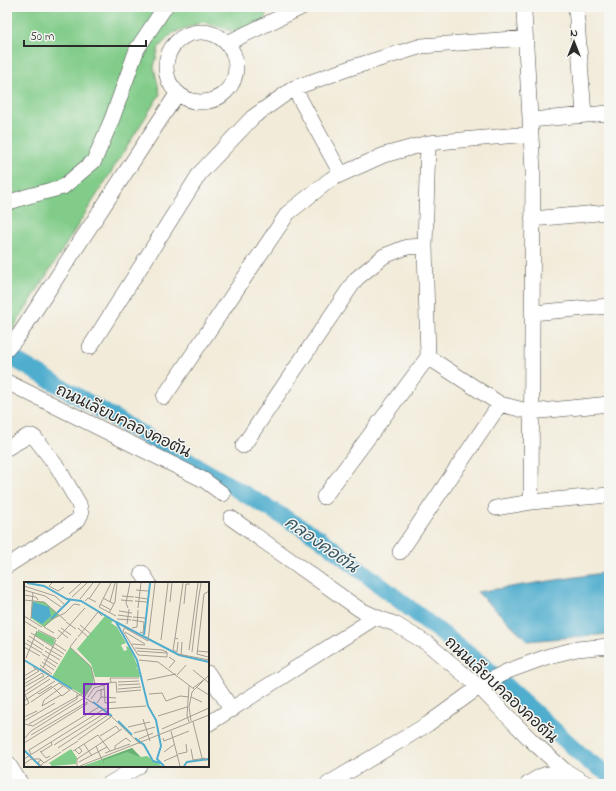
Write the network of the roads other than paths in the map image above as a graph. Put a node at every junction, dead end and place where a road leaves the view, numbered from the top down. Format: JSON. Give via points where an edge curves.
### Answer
{"nodes":[{"id":1,"x":166,"y":7,"type":"edge"},
{"id":2,"x":302,"y":7,"type":"edge"},
{"id":3,"x":576,"y":7,"type":"edge"},
{"id":4,"x":280,"y":12,"type":"edge"},
{"id":5,"x":524,"y":12,"type":"dead end"},
{"id":6,"x":525,"y":38,"type":"junction"},
{"id":7,"x":227,"y":43,"type":"junction"},
{"id":8,"x":294,"y":88,"type":"junction"},
{"id":9,"x":177,"y":94,"type":"junction"},
{"id":10,"x":609,"y":113,"type":"edge"},
{"id":11,"x":584,"y":115,"type":"junction"},
{"id":12,"x":530,"y":127,"type":"junction"},
{"id":13,"x":428,"y":143,"type":"junction"},
{"id":14,"x":342,"y":174,"type":"junction"},
{"id":15,"x":7,"y":203,"type":"edge"},
{"id":16,"x":609,"y":212,"type":"edge"},
{"id":17,"x":532,"y":219,"type":"junction"},
{"id":18,"x":425,"y":246,"type":"junction"},
{"id":19,"x":609,"y":306,"type":"edge"},
{"id":20,"x":532,"y":313,"type":"junction"},
{"id":21,"x":90,"y":347,"type":"dead end"},
{"id":22,"x":7,"y":349,"type":"edge"},
{"id":23,"x":428,"y":357,"type":"junction"},
{"id":24,"x":7,"y":382,"type":"edge"},
{"id":25,"x":164,"y":397,"type":"dead end"},
{"id":26,"x":500,"y":404,"type":"junction"},
{"id":27,"x":609,"y":404,"type":"edge"},
{"id":28,"x":531,"y":412,"type":"junction"},
{"id":29,"x":243,"y":446,"type":"dead end"},
{"id":30,"x":7,"y":448,"type":"edge"},
{"id":31,"x":223,"y":494,"type":"dead end"},
{"id":32,"x":609,"y":495,"type":"edge"},
{"id":33,"x":324,"y":497,"type":"dead end"},
{"id":34,"x":531,"y":502,"type":"junction"},
{"id":35,"x":496,"y":508,"type":"dead end"},
{"id":36,"x":231,"y":518,"type":"dead end"},
{"id":37,"x":400,"y":552,"type":"dead end"},
{"id":38,"x":7,"y":566,"type":"edge"},
{"id":39,"x":376,"y":618,"type":"junction"},
{"id":40,"x":609,"y":646,"type":"edge"},
{"id":41,"x":209,"y":675,"type":"edge"},
{"id":42,"x":482,"y":685,"type":"junction"},
{"id":43,"x":232,"y":710,"type":"junction"},
{"id":44,"x":209,"y":723,"type":"edge"},
{"id":45,"x":7,"y":762,"type":"edge"},
{"id":46,"x":137,"y":767,"type":"edge"},
{"id":47,"x":21,"y":784,"type":"edge"},
{"id":48,"x":109,"y":784,"type":"edge"},
{"id":49,"x":328,"y":784,"type":"edge"},
{"id":50,"x":528,"y":784,"type":"edge"},
{"id":51,"x":564,"y":784,"type":"edge"},
{"id":52,"x":587,"y":784,"type":"edge"}],
"edges":[{"from":1,"to":15,"type":"street","via":[[137,49],[112,120],[94,161],[64,187]]},
{"from":2,"to":4,"type":"street"},
{"from":3,"to":11,"type":"street"},
{"from":4,"to":7,"type":"street"},
{"from":5,"to":6,"type":"street"},
{"from":6,"to":8,"type":"street","via":[[422,46]]},
{"from":6,"to":12,"type":"street"},
{"from":7,"to":9,"type":"street","via":[[235,56],[236,71],[230,86],[220,96],[206,101],[191,101]]},
{"from":7,"to":9,"type":"street","via":[[211,33],[198,32],[192,32],[175,41],[166,58],[167,78]]},
{"from":8,"to":14,"type":"street"},
{"from":8,"to":21,"type":"street","via":[[253,117],[200,173]]},
{"from":9,"to":22,"type":"street","via":[[19,335]]},
{"from":10,"to":11,"type":"street"},
{"from":11,"to":12,"type":"street"},
{"from":12,"to":13,"type":"street"},
{"from":12,"to":17,"type":"street","via":[[533,171]]},
{"from":13,"to":14,"type":"street","via":[[384,155]]},
{"from":13,"to":18,"type":"street"},
{"from":14,"to":25,"type":"street","via":[[331,179],[288,213]]},
{"from":16,"to":17,"type":"street"},
{"from":17,"to":20,"type":"street"},
{"from":18,"to":23,"type":"street"},
{"from":18,"to":29,"type":"street","via":[[407,247],[384,256],[356,279]]},
{"from":19,"to":20,"type":"street"},
{"from":20,"to":28,"type":"street"},
{"from":23,"to":26,"type":"street"},
{"from":23,"to":33,"type":"street"},
{"from":24,"to":31,"type":"street","name":"ถนนเลียบคลองคอตัน","via":[[204,480]]},
{"from":26,"to":28,"type":"street"},
{"from":26,"to":37,"type":"street"},
{"from":27,"to":28,"type":"street"},
{"from":28,"to":34,"type":"street"},
{"from":30,"to":38,"type":"street","via":[[28,436],[35,438],[58,468],[79,504],[81,514],[78,520]]},
{"from":32,"to":34,"type":"street"},
{"from":34,"to":35,"type":"street"},
{"from":36,"to":39,"type":"street","name":"ถนนเลียบคลองคอตัน","via":[[359,609]]},
{"from":39,"to":42,"type":"street","name":"ถนนเลียบคลองคอตัน","via":[[395,624],[428,644]]},
{"from":39,"to":43,"type":"street"},
{"from":40,"to":42,"type":"street","via":[[577,649],[549,656],[508,671]]},
{"from":41,"to":43,"type":"street"},
{"from":42,"to":49,"type":"street","via":[[428,724]]},
{"from":42,"to":52,"type":"street","name":"ถนนเลียบคลองคอตัน","via":[[531,740],[564,770]]},
{"from":43,"to":44,"type":"street"},
{"from":45,"to":47,"type":"street"},
{"from":46,"to":48,"type":"street"},
{"from":50,"to":51,"type":"street","via":[[548,774]]}]}
